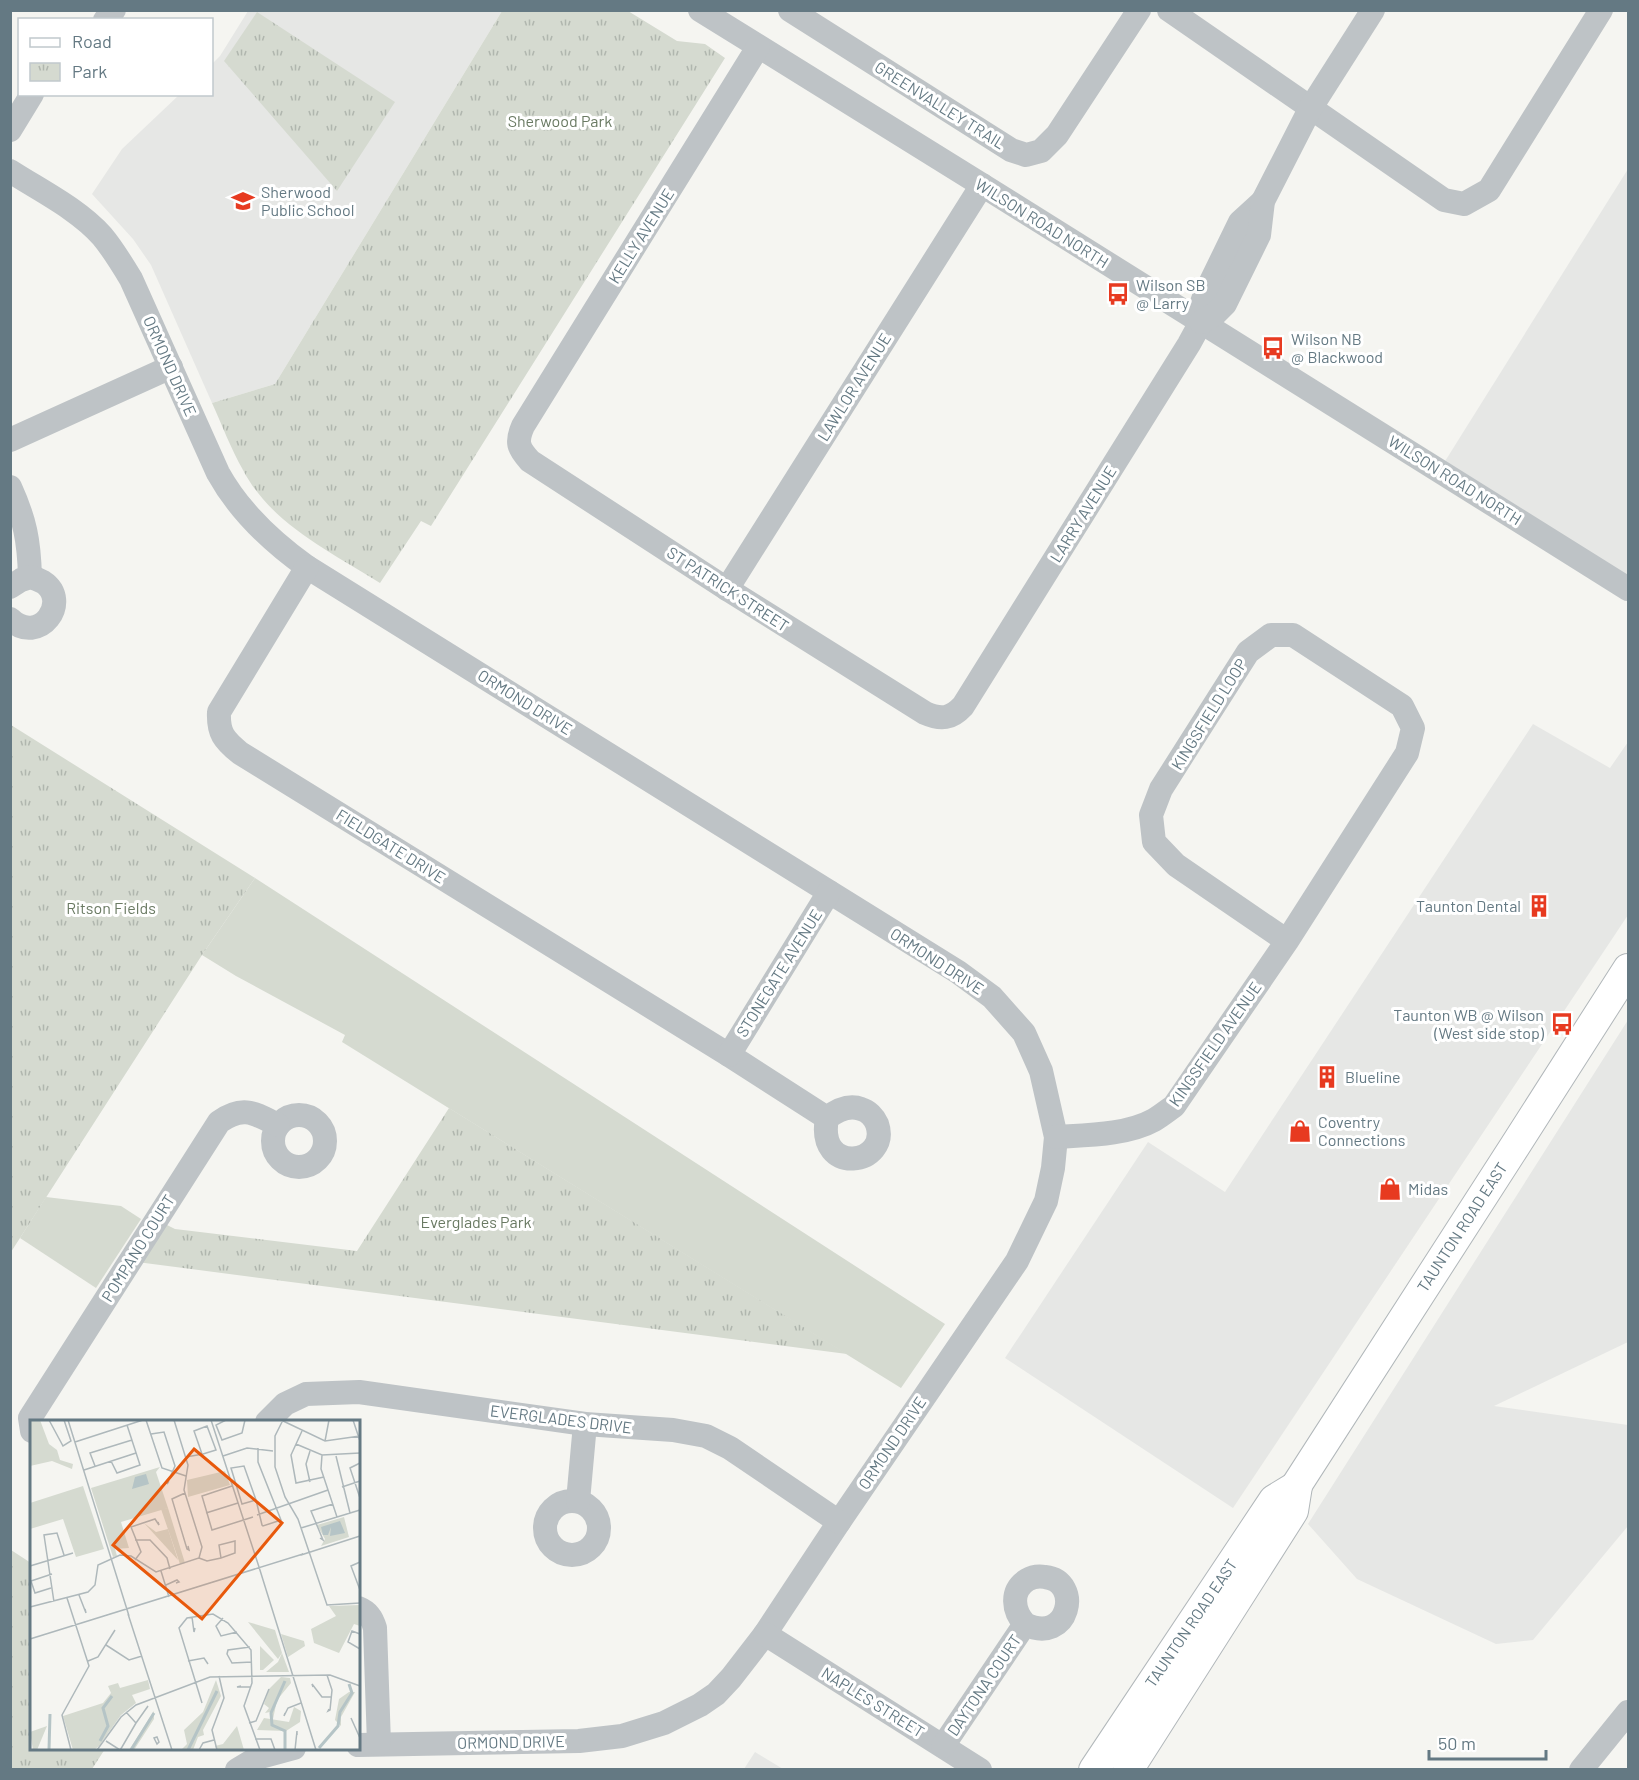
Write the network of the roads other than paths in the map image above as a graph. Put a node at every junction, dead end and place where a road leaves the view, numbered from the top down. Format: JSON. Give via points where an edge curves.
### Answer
{"nodes":[{"id":1,"x":700,"y":10,"type":"edge"},
{"id":2,"x":790,"y":10,"type":"edge"},
{"id":3,"x":1139,"y":10,"type":"edge"},
{"id":4,"x":1169,"y":10,"type":"edge"},
{"id":5,"x":1372,"y":10,"type":"edge"},
{"id":6,"x":1601,"y":10,"type":"edge"},
{"id":7,"x":758,"y":47,"type":"junction"},
{"id":8,"x":31,"y":96,"type":"edge"},
{"id":9,"x":1310,"y":109,"type":"junction"},
{"id":10,"x":10,"y":130,"type":"edge"},
{"id":11,"x":10,"y":171,"type":"edge"},
{"id":12,"x":982,"y":185,"type":"junction"},
{"id":13,"x":1201,"y":322,"type":"junction"},
{"id":14,"x":171,"y":367,"type":"junction"},
{"id":15,"x":523,"y":426,"type":"joint"},
{"id":16,"x":10,"y":440,"type":"edge"},
{"id":17,"x":10,"y":487,"type":"edge"},
{"id":18,"x":307,"y":567,"type":"junction"},
{"id":19,"x":20,"y":582,"type":"edge"},
{"id":20,"x":727,"y":589,"type":"junction"},
{"id":21,"x":1629,"y":589,"type":"edge"},
{"id":22,"x":10,"y":619,"type":"edge"},
{"id":23,"x":963,"y":706,"type":"joint"},
{"id":24,"x":830,"y":892,"type":"junction"},
{"id":25,"x":1287,"y":941,"type":"junction"},
{"id":26,"x":1629,"y":969,"type":"edge"},
{"id":27,"x":729,"y":1055,"type":"junction"},
{"id":28,"x":827,"y":1118,"type":"dead end"},
{"id":29,"x":278,"y":1125,"type":"dead end"},
{"id":30,"x":1056,"y":1137,"type":"junction"},
{"id":31,"x":30,"y":1420,"type":"edge"},
{"id":32,"x":269,"y":1420,"type":"edge"},
{"id":33,"x":585,"y":1424,"type":"junction"},
{"id":34,"x":1297,"y":1485,"type":"junction"},
{"id":35,"x":578,"y":1501,"type":"dead end"},
{"id":36,"x":838,"y":1522,"type":"junction"},
{"id":37,"x":360,"y":1609,"type":"edge"},
{"id":38,"x":1024,"y":1624,"type":"dead end"},
{"id":39,"x":765,"y":1634,"type":"junction"},
{"id":40,"x":1629,"y":1712,"type":"edge"},
{"id":41,"x":369,"y":1744,"type":"edge"},
{"id":42,"x":943,"y":1746,"type":"junction"},
{"id":43,"x":290,"y":1750,"type":"edge"},
{"id":44,"x":237,"y":1770,"type":"edge"},
{"id":45,"x":980,"y":1770,"type":"edge"},
{"id":46,"x":1094,"y":1770,"type":"edge"},
{"id":47,"x":1128,"y":1770,"type":"edge"},
{"id":48,"x":1581,"y":1770,"type":"edge"}],
"edges":[{"from":1,"to":7,"type":"street","name":"WILSON ROAD NORTH"},
{"from":2,"to":3,"type":"street","name":"GREENVALLEY TRAIL","via":[[1011,150],[1026,155],[1041,151],[1058,135]]},
{"from":4,"to":9,"type":"street"},
{"from":5,"to":9,"type":"street"},
{"from":6,"to":9,"type":"street","via":[[1490,190],[1464,204],[1444,200]]},
{"from":7,"to":12,"type":"street","name":"WILSON ROAD NORTH"},
{"from":7,"to":15,"type":"street","name":"KELLY AVENUE"},
{"from":8,"to":10,"type":"street"},
{"from":9,"to":13,"type":"street","via":[[1263,201],[1259,236],[1225,304]]},
{"from":11,"to":14,"type":"street","name":"ORMOND DRIVE","via":[[72,210],[101,236],[131,279]]},
{"from":12,"to":13,"type":"street","name":"WILSON ROAD NORTH"},
{"from":12,"to":20,"type":"street","name":"LAWLOR AVENUE"},
{"from":13,"to":21,"type":"street","name":"WILSON ROAD NORTH"},
{"from":13,"to":23,"type":"street","name":"LARRY AVENUE"},
{"from":14,"to":16,"type":"street"},
{"from":14,"to":18,"type":"street","name":"ORMOND DRIVE","via":[[228,489],[271,537]]},
{"from":15,"to":20,"type":"street","name":"ST PATRICK STREET","via":[[519,444],[530,460]]},
{"from":17,"to":19,"type":"street","via":[[22,514],[29,549]]},
{"from":18,"to":24,"type":"street","name":"ORMOND DRIVE"},
{"from":18,"to":27,"type":"street","name":"FIELDGATE DRIVE","via":[[219,712],[218,727],[227,742]]},
{"from":19,"to":22,"type":"street","via":[[43,582],[53,595],[53,610],[44,624],[36,627],[19,626]]},
{"from":20,"to":23,"type":"street","name":"ST PATRICK STREET","via":[[925,713],[947,718]]},
{"from":24,"to":27,"type":"street","name":"STONEGATE AVENUE"},
{"from":24,"to":30,"type":"street","name":"ORMOND DRIVE","via":[[992,997],[1024,1033],[1041,1071]]},
{"from":25,"to":25,"type":"street","name":"KINGSFIELD LOOP","via":[[1407,753],[1413,728],[1402,706],[1293,634],[1271,636],[1248,652],[1161,789],[1151,815],[1154,842],[1176,865]]},
{"from":25,"to":30,"type":"street","name":"KINGSFIELD AVENUE","via":[[1174,1106],[1154,1120],[1125,1130]]},
{"from":26,"to":34,"type":"main road","name":"TAUNTON ROAD EAST"},
{"from":27,"to":28,"type":"street","name":"FIELDGATE DRIVE"},
{"from":29,"to":31,"type":"street","name":"POMPANO COURT","via":[[242,1112],[219,1122]]},
{"from":30,"to":36,"type":"street","name":"ORMOND DRIVE","via":[[1046,1201],[1017,1261]]},
{"from":32,"to":33,"type":"street","name":"EVERGLADES DRIVE","via":[[285,1404],[306,1394],[359,1392]]},
{"from":33,"to":35,"type":"street"},
{"from":33,"to":36,"type":"street","name":"EVERGLADES DRIVE","via":[[706,1436],[730,1448]]},
{"from":34,"to":46,"type":"main road","name":"TAUNTON ROAD EAST","via":[[1274,1500]]},
{"from":34,"to":47,"type":"main road","name":"TAUNTON ROAD EAST","via":[[1293,1511]]},
{"from":36,"to":39,"type":"street","name":"ORMOND DRIVE"},
{"from":37,"to":41,"type":"street","via":[[372,1618],[375,1628]]},
{"from":38,"to":42,"type":"street","name":"DAYTONA COURT"},
{"from":39,"to":41,"type":"street","name":"ORMOND DRIVE","via":[[716,1694],[664,1723],[622,1736],[579,1741]]},
{"from":39,"to":42,"type":"street","name":"NAPLES STREET"},
{"from":40,"to":48,"type":"street"},
{"from":42,"to":45,"type":"street","name":"NAPLES STREET"},
{"from":43,"to":44,"type":"street","via":[[257,1758]]}]}
